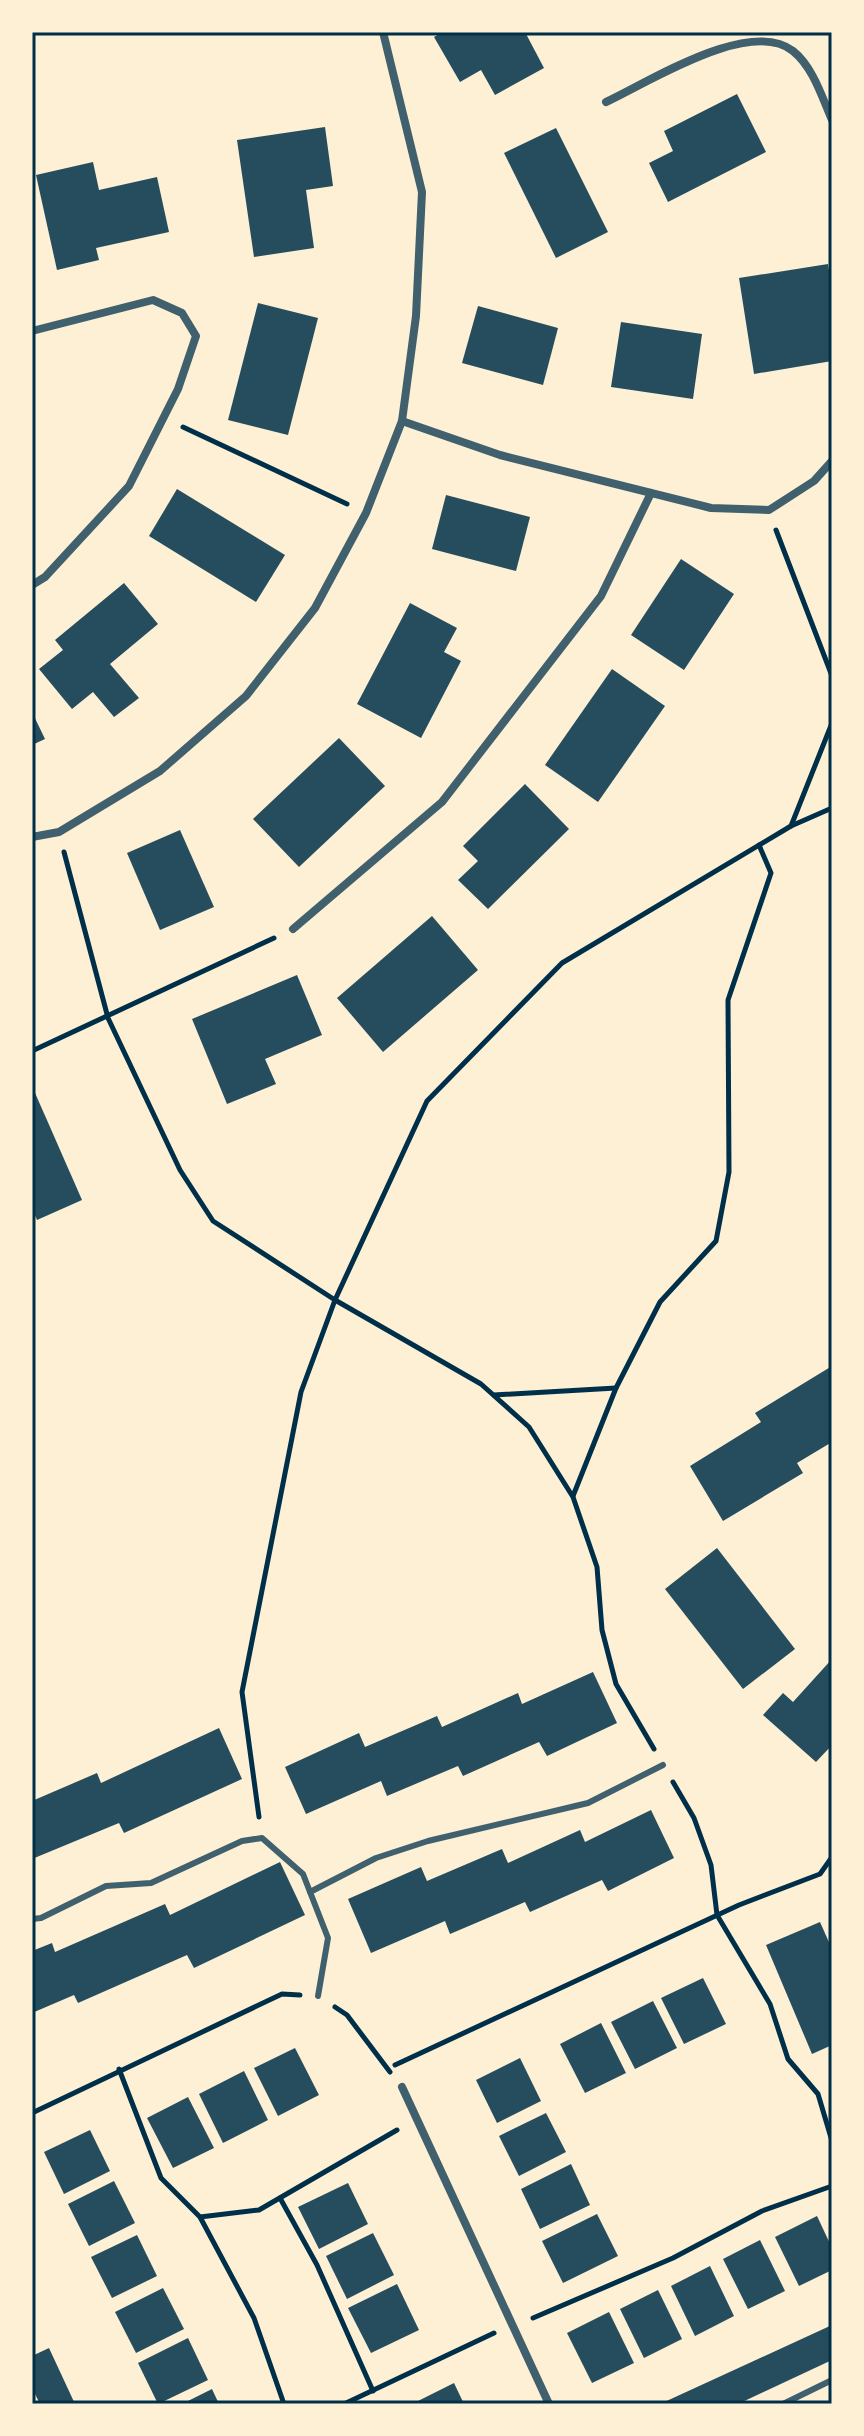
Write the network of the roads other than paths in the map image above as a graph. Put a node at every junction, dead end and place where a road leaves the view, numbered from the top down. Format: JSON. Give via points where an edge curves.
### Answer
{"nodes":[{"id":1,"x":383,"y":32,"type":"edge"},
{"id":2,"x":606,"y":102,"type":"dead end"},
{"id":3,"x":832,"y":120,"type":"edge"},
{"id":4,"x":32,"y":331,"type":"edge"},
{"id":5,"x":402,"y":421,"type":"junction"},
{"id":6,"x":832,"y":461,"type":"edge"},
{"id":7,"x":651,"y":493,"type":"junction"},
{"id":8,"x":32,"y":585,"type":"edge"},
{"id":9,"x":32,"y":837,"type":"edge"},
{"id":10,"x":293,"y":929,"type":"road end"},
{"id":11,"x":663,"y":1765,"type":"road end"},
{"id":12,"x":310,"y":1892,"type":"junction"},
{"id":13,"x":32,"y":1919,"type":"edge"},
{"id":14,"x":318,"y":1996,"type":"road end"},
{"id":15,"x":402,"y":2087,"type":"road end"},
{"id":16,"x":832,"y":2380,"type":"edge"},
{"id":17,"x":549,"y":2404,"type":"edge"},
{"id":18,"x":783,"y":2404,"type":"edge"}],
"edges":[{"from":1,"to":5,"type":"street","via":[[422,192],[416,316]]},
{"from":2,"to":3,"type":"street","via":[[734,42],[766,40],[792,50],[815,79]]},
{"from":4,"to":8,"type":"street","via":[[153,300],[182,313],[196,336],[178,389],[129,486]]},
{"from":5,"to":7,"type":"street","via":[[500,455]]},
{"from":5,"to":9,"type":"street","via":[[366,513],[315,608],[246,696],[160,771],[59,832]]},
{"from":6,"to":7,"type":"street","via":[[814,481],[769,510],[711,508]]},
{"from":7,"to":10,"type":"street","via":[[601,596],[442,802]]},
{"from":11,"to":12,"type":"lane","via":[[588,1803],[428,1841],[376,1858]]},
{"from":12,"to":13,"type":"lane","via":[[303,1874],[262,1838],[242,1841],[151,1883],[106,1886]]},
{"from":12,"to":14,"type":"lane","via":[[328,1938]]},
{"from":15,"to":17,"type":"street"},
{"from":16,"to":18,"type":"lane"}]}
